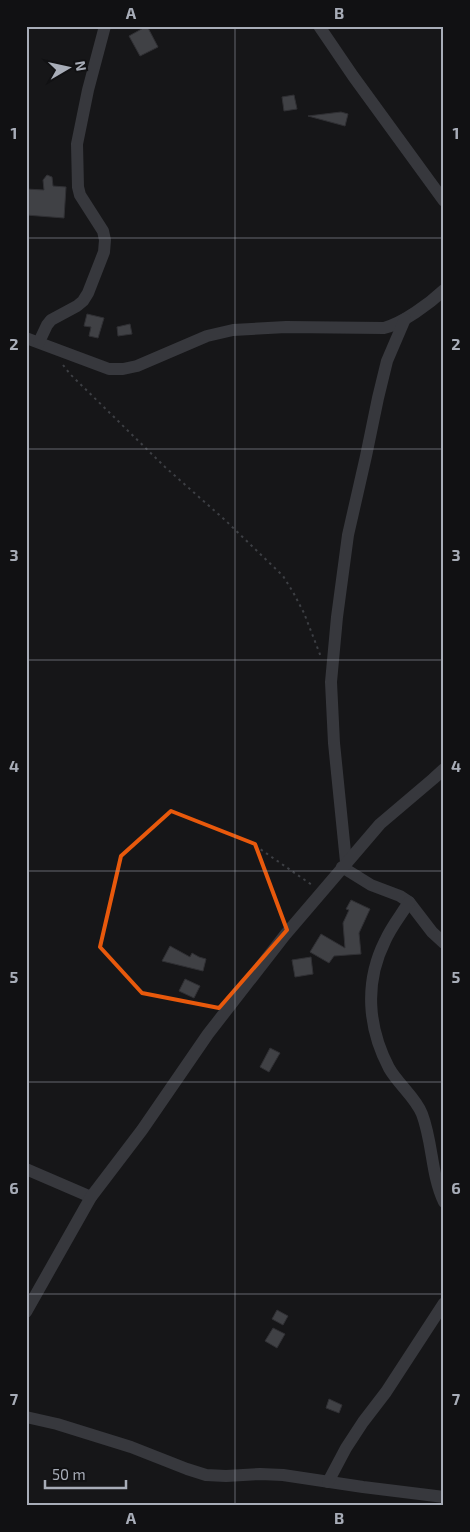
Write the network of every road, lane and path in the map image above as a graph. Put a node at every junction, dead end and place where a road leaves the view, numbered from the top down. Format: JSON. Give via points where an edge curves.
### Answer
{"nodes":[{"id":1,"x":105,"y":26,"type":"edge"},
{"id":2,"x":319,"y":26,"type":"edge"},
{"id":3,"x":444,"y":202,"type":"edge"},
{"id":4,"x":444,"y":290,"type":"edge"},
{"id":5,"x":405,"y":319,"type":"junction"},
{"id":6,"x":26,"y":338,"type":"edge"},
{"id":7,"x":45,"y":344,"type":"junction"},
{"id":8,"x":324,"y":664,"type":"dead end"},
{"id":9,"x":444,"y":769,"type":"edge"},
{"id":10,"x":250,"y":842,"type":"dead end"},
{"id":11,"x":344,"y":864,"type":"junction"},
{"id":12,"x":323,"y":892,"type":"junction"},
{"id":13,"x":409,"y":902,"type":"junction"},
{"id":14,"x":444,"y":943,"type":"edge"},
{"id":15,"x":26,"y":1169,"type":"edge"},
{"id":16,"x":91,"y":1197,"type":"junction"},
{"id":17,"x":444,"y":1202,"type":"edge"},
{"id":18,"x":444,"y":1303,"type":"edge"},
{"id":19,"x":26,"y":1312,"type":"edge"},
{"id":20,"x":26,"y":1417,"type":"edge"},
{"id":21,"x":328,"y":1482,"type":"junction"},
{"id":22,"x":444,"y":1497,"type":"edge"}],
"edges":[{"from":1,"to":7,"type":"street","via":[[77,144],[80,195],[103,231],[104,252],[83,301],[51,320],[47,325]]},
{"from":2,"to":3,"type":"street"},
{"from":4,"to":5,"type":"street"},
{"from":5,"to":7,"type":"street","via":[[384,328],[233,330],[207,336],[123,369],[109,369]]},
{"from":5,"to":11,"type":"street","via":[[387,361],[378,398],[348,535],[337,617],[331,682]]},
{"from":6,"to":7,"type":"street"},
{"from":7,"to":8,"type":"path","via":[[70,374],[283,576],[304,613]]},
{"from":9,"to":11,"type":"street","via":[[380,824]]},
{"from":10,"to":12,"type":"path"},
{"from":11,"to":12,"type":"street"},
{"from":11,"to":13,"type":"street","via":[[372,885]]},
{"from":12,"to":16,"type":"street","via":[[208,1034]]},
{"from":13,"to":14,"type":"street"},
{"from":13,"to":17,"type":"street","via":[[380,952],[372,982],[370,1012],[389,1069],[422,1112],[438,1190]]},
{"from":15,"to":16,"type":"street"},
{"from":16,"to":19,"type":"street"},
{"from":18,"to":21,"type":"street","via":[[346,1448]]},
{"from":20,"to":21,"type":"street","via":[[131,1447],[206,1475],[283,1475]]},
{"from":21,"to":22,"type":"street"}]}
